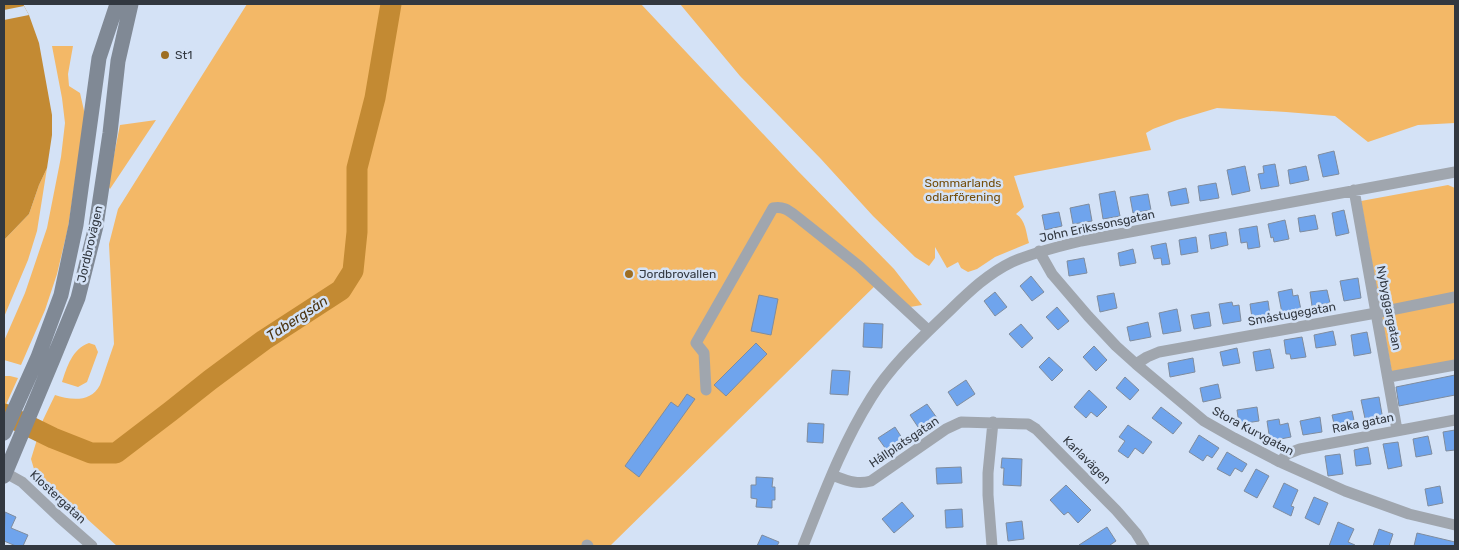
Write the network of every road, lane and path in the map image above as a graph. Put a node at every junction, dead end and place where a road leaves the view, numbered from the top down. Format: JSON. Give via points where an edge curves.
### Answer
{"nodes":[{"id":1,"x":106,"y":4,"type":"edge"},
{"id":2,"x":117,"y":4,"type":"edge"},
{"id":3,"x":131,"y":4,"type":"edge"},
{"id":4,"x":99,"y":58,"type":"junction"},
{"id":5,"x":1455,"y":172,"type":"edge"},
{"id":6,"x":1354,"y":190,"type":"junction"},
{"id":7,"x":1039,"y":251,"type":"junction"},
{"id":8,"x":1455,"y":297,"type":"edge"},
{"id":9,"x":1376,"y":313,"type":"junction"},
{"id":10,"x":928,"y":330,"type":"junction"},
{"id":11,"x":1136,"y":364,"type":"junction"},
{"id":12,"x":1455,"y":365,"type":"edge"},
{"id":13,"x":1389,"y":377,"type":"junction"},
{"id":14,"x":706,"y":390,"type":"dead end"},
{"id":15,"x":1455,"y":420,"type":"edge"},
{"id":16,"x":993,"y":422,"type":"junction"},
{"id":17,"x":1397,"y":430,"type":"junction"},
{"id":18,"x":4,"y":434,"type":"edge"},
{"id":19,"x":1280,"y":462,"type":"junction"},
{"id":20,"x":4,"y":473,"type":"edge"},
{"id":21,"x":832,"y":475,"type":"junction"},
{"id":22,"x":1455,"y":525,"type":"edge"},
{"id":23,"x":92,"y":546,"type":"edge"},
{"id":24,"x":803,"y":546,"type":"edge"},
{"id":25,"x":992,"y":546,"type":"edge"},
{"id":26,"x":1144,"y":546,"type":"edge"}],
"edges":[{"from":1,"to":4,"type":"main road"},
{"from":2,"to":4,"type":"main road","name":"Jordbrovägen"},
{"from":3,"to":20,"type":"main road","name":"Jordbrovägen","via":[[118,61],[96,226],[78,298]]},
{"from":4,"to":18,"type":"main road","name":"Jordbrovägen","via":[[76,225],[61,295]]},
{"from":5,"to":6,"type":"street","name":"John Erikssonsgatan"},
{"from":6,"to":7,"type":"street","name":"John Erikssonsgatan"},
{"from":6,"to":9,"type":"street","name":"Nybyggargatan"},
{"from":7,"to":10,"type":"street","name":"John Erikssonsgatan","via":[[1011,262],[976,285]]},
{"from":7,"to":11,"type":"street","name":"Stora Kurvgatan","via":[[1052,274],[1088,316]]},
{"from":8,"to":9,"type":"street","name":"Småstugegatan"},
{"from":9,"to":11,"type":"street","name":"Småstugegatan","via":[[1158,352]]},
{"from":9,"to":13,"type":"street","name":"Nybyggargatan"},
{"from":10,"to":14,"type":"street","via":[[859,266],[786,208],[773,208],[696,343],[704,353]]},
{"from":10,"to":21,"type":"street","name":"John Erikssonsgatan","via":[[871,397]]},
{"from":11,"to":19,"type":"street","name":"Stora Kurvgatan","via":[[1204,421]]},
{"from":12,"to":13,"type":"street"},
{"from":13,"to":17,"type":"street","name":"Nybyggargatan"},
{"from":15,"to":17,"type":"street","name":"Raka gatan"},
{"from":16,"to":21,"type":"street","name":"Hållplatsgatan","via":[[961,422],[952,426],[871,481],[854,483]]},
{"from":16,"to":25,"type":"street","via":[[988,473]]},
{"from":16,"to":26,"type":"street","name":"Karlavägen","via":[[1022,423],[1036,429],[1116,510]]},
{"from":17,"to":19,"type":"street","name":"Raka gatan","via":[[1300,449]]},
{"from":19,"to":22,"type":"street","name":"Stora Kurvgatan","via":[[1345,492],[1409,514]]},
{"from":20,"to":23,"type":"street","name":"Klostergatan","via":[[22,482]]},
{"from":21,"to":24,"type":"street","name":"John Erikssonsgatan"}]}
